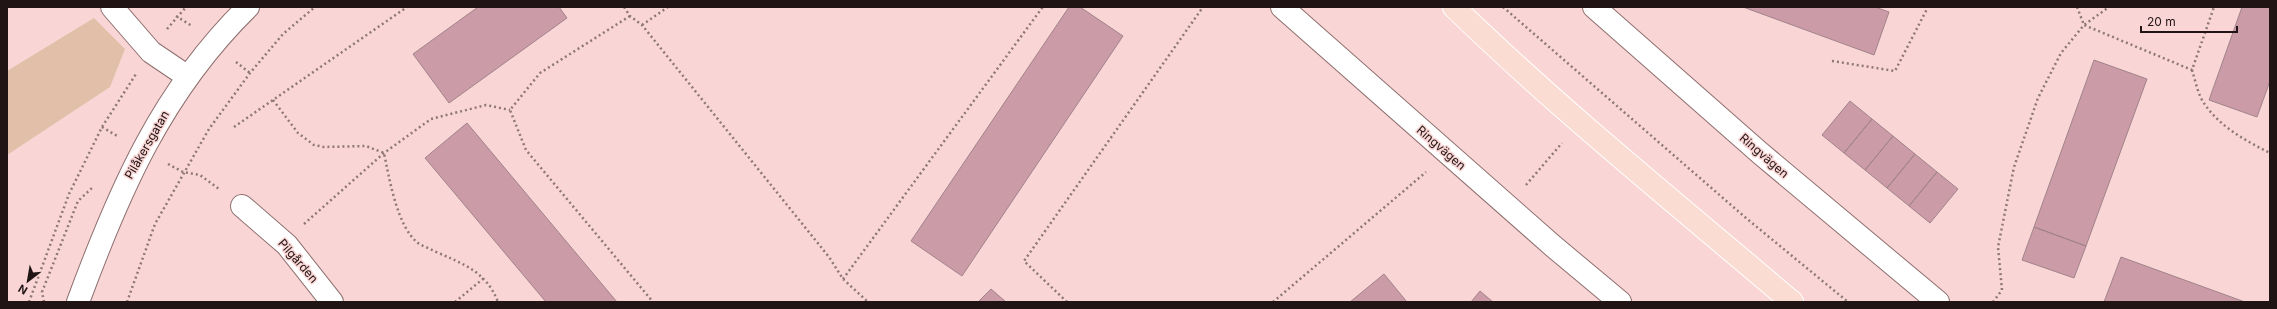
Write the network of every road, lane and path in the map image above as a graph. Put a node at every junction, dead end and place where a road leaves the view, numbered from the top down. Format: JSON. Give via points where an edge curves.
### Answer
{"nodes":[{"id":1,"x":112,"y":7,"type":"edge"},
{"id":2,"x":186,"y":7,"type":"edge"},
{"id":3,"x":248,"y":7,"type":"edge"},
{"id":4,"x":315,"y":7,"type":"edge"},
{"id":5,"x":407,"y":7,"type":"edge"},
{"id":6,"x":624,"y":7,"type":"edge"},
{"id":7,"x":668,"y":7,"type":"edge"},
{"id":8,"x":1041,"y":7,"type":"edge"},
{"id":9,"x":1203,"y":7,"type":"edge"},
{"id":10,"x":1282,"y":7,"type":"edge"},
{"id":11,"x":1454,"y":7,"type":"edge"},
{"id":12,"x":1503,"y":7,"type":"edge"},
{"id":13,"x":1594,"y":7,"type":"edge"},
{"id":14,"x":1928,"y":7,"type":"edge"},
{"id":15,"x":2077,"y":7,"type":"edge"},
{"id":16,"x":2109,"y":7,"type":"edge"},
{"id":17,"x":2214,"y":7,"type":"edge"},
{"id":18,"x":176,"y":16,"type":"junction"},
{"id":19,"x":630,"y":16,"type":"junction"},
{"id":20,"x":642,"y":25,"type":"junction"},
{"id":21,"x":2084,"y":25,"type":"junction"},
{"id":22,"x":194,"y":27,"type":"dead end"},
{"id":23,"x":163,"y":35,"type":"dead end"},
{"id":24,"x":235,"y":61,"type":"dead end"},
{"id":25,"x":1832,"y":61,"type":"dead end"},
{"id":26,"x":140,"y":67,"type":"dead end"},
{"id":27,"x":2192,"y":70,"type":"junction"},
{"id":28,"x":250,"y":73,"type":"junction"},
{"id":29,"x":188,"y":77,"type":"junction"},
{"id":30,"x":273,"y":100,"type":"junction"},
{"id":31,"x":510,"y":110,"type":"junction"},
{"id":32,"x":1580,"y":122,"type":"junction"},
{"id":33,"x":102,"y":127,"type":"junction"},
{"id":34,"x":234,"y":127,"type":"dead end"},
{"id":35,"x":119,"y":137,"type":"dead end"},
{"id":36,"x":384,"y":153,"type":"junction"},
{"id":37,"x":2270,"y":153,"type":"edge"},
{"id":38,"x":1448,"y":154,"type":"junction"},
{"id":39,"x":164,"y":162,"type":"dead end"},
{"id":40,"x":183,"y":172,"type":"junction"},
{"id":41,"x":242,"y":206,"type":"joint"},
{"id":42,"x":1508,"y":206,"type":"junction"},
{"id":43,"x":287,"y":244,"type":"junction"},
{"id":44,"x":484,"y":278,"type":"junction"},
{"id":45,"x":844,"y":279,"type":"junction"},
{"id":46,"x":29,"y":302,"type":"edge"},
{"id":47,"x":78,"y":302,"type":"edge"},
{"id":48,"x":127,"y":302,"type":"edge"},
{"id":49,"x":332,"y":302,"type":"edge"},
{"id":50,"x":455,"y":302,"type":"edge"},
{"id":51,"x":498,"y":302,"type":"edge"},
{"id":52,"x":653,"y":302,"type":"edge"},
{"id":53,"x":868,"y":302,"type":"edge"},
{"id":54,"x":1067,"y":302,"type":"edge"},
{"id":55,"x":1273,"y":302,"type":"edge"},
{"id":56,"x":1620,"y":302,"type":"edge"},
{"id":57,"x":1792,"y":302,"type":"edge"},
{"id":58,"x":1848,"y":302,"type":"edge"},
{"id":59,"x":1938,"y":302,"type":"edge"},
{"id":60,"x":1993,"y":302,"type":"edge"}],
"edges":[{"from":1,"to":29,"type":"street","via":[[151,52]]},
{"from":2,"to":18,"type":"path"},
{"from":3,"to":29,"type":"street","name":"Pilåkersgatan"},
{"from":4,"to":28,"type":"path","via":[[283,34]]},
{"from":5,"to":30,"type":"path"},
{"from":6,"to":19,"type":"path"},
{"from":7,"to":20,"type":"path"},
{"from":8,"to":45,"type":"path"},
{"from":9,"to":54,"type":"path","via":[[1024,262]]},
{"from":10,"to":38,"type":"street","name":"Ringvägen"},
{"from":11,"to":32,"type":"main road","via":[[1491,44]]},
{"from":12,"to":58,"type":"path","via":[[1746,218]]},
{"from":13,"to":59,"type":"street","name":"Ringvägen","via":[[1760,153]]},
{"from":14,"to":25,"type":"path","via":[[1895,71]]},
{"from":15,"to":21,"type":"path"},
{"from":16,"to":21,"type":"path"},
{"from":17,"to":27,"type":"path"},
{"from":18,"to":22,"type":"path"},
{"from":18,"to":23,"type":"path"},
{"from":19,"to":20,"type":"path"},
{"from":19,"to":31,"type":"path","via":[[540,73]]},
{"from":20,"to":45,"type":"path","via":[[829,256]]},
{"from":21,"to":27,"type":"path"},
{"from":21,"to":60,"type":"path","via":[[2061,53],[2041,92],[2014,167],[1998,246],[2002,290]]},
{"from":24,"to":28,"type":"path"},
{"from":26,"to":33,"type":"path"},
{"from":27,"to":37,"type":"path","via":[[2201,99],[2216,118],[2241,138]]},
{"from":28,"to":40,"type":"path","via":[[217,116]]},
{"from":29,"to":47,"type":"street","name":"Pilåkersgatan","via":[[141,150],[118,199]]},
{"from":30,"to":34,"type":"path"},
{"from":30,"to":36,"type":"path","via":[[298,133],[314,145],[366,146]]},
{"from":31,"to":36,"type":"path","via":[[486,105],[431,119]]},
{"from":31,"to":52,"type":"path","via":[[526,150]]},
{"from":32,"to":42,"type":"path"},
{"from":32,"to":57,"type":"main road"},
{"from":33,"to":35,"type":"path"},
{"from":33,"to":46,"type":"path","via":[[70,194]]},
{"from":36,"to":43,"type":"path","via":[[304,224]]},
{"from":36,"to":44,"type":"path","via":[[394,199],[403,223],[417,242],[472,269]]},
{"from":38,"to":42,"type":"street","name":"Ringvägen"},
{"from":38,"to":55,"type":"path"},
{"from":39,"to":40,"type":"path"},
{"from":40,"to":41,"type":"path","via":[[200,175]]},
{"from":40,"to":48,"type":"path","via":[[155,224]]},
{"from":41,"to":43,"type":"street","name":"Pilgården"},
{"from":42,"to":56,"type":"street","name":"Ringvägen"},
{"from":43,"to":49,"type":"street","name":"Pilgården"},
{"from":44,"to":50,"type":"path"},
{"from":44,"to":51,"type":"path","via":[[493,288]]},
{"from":45,"to":53,"type":"path"}]}
